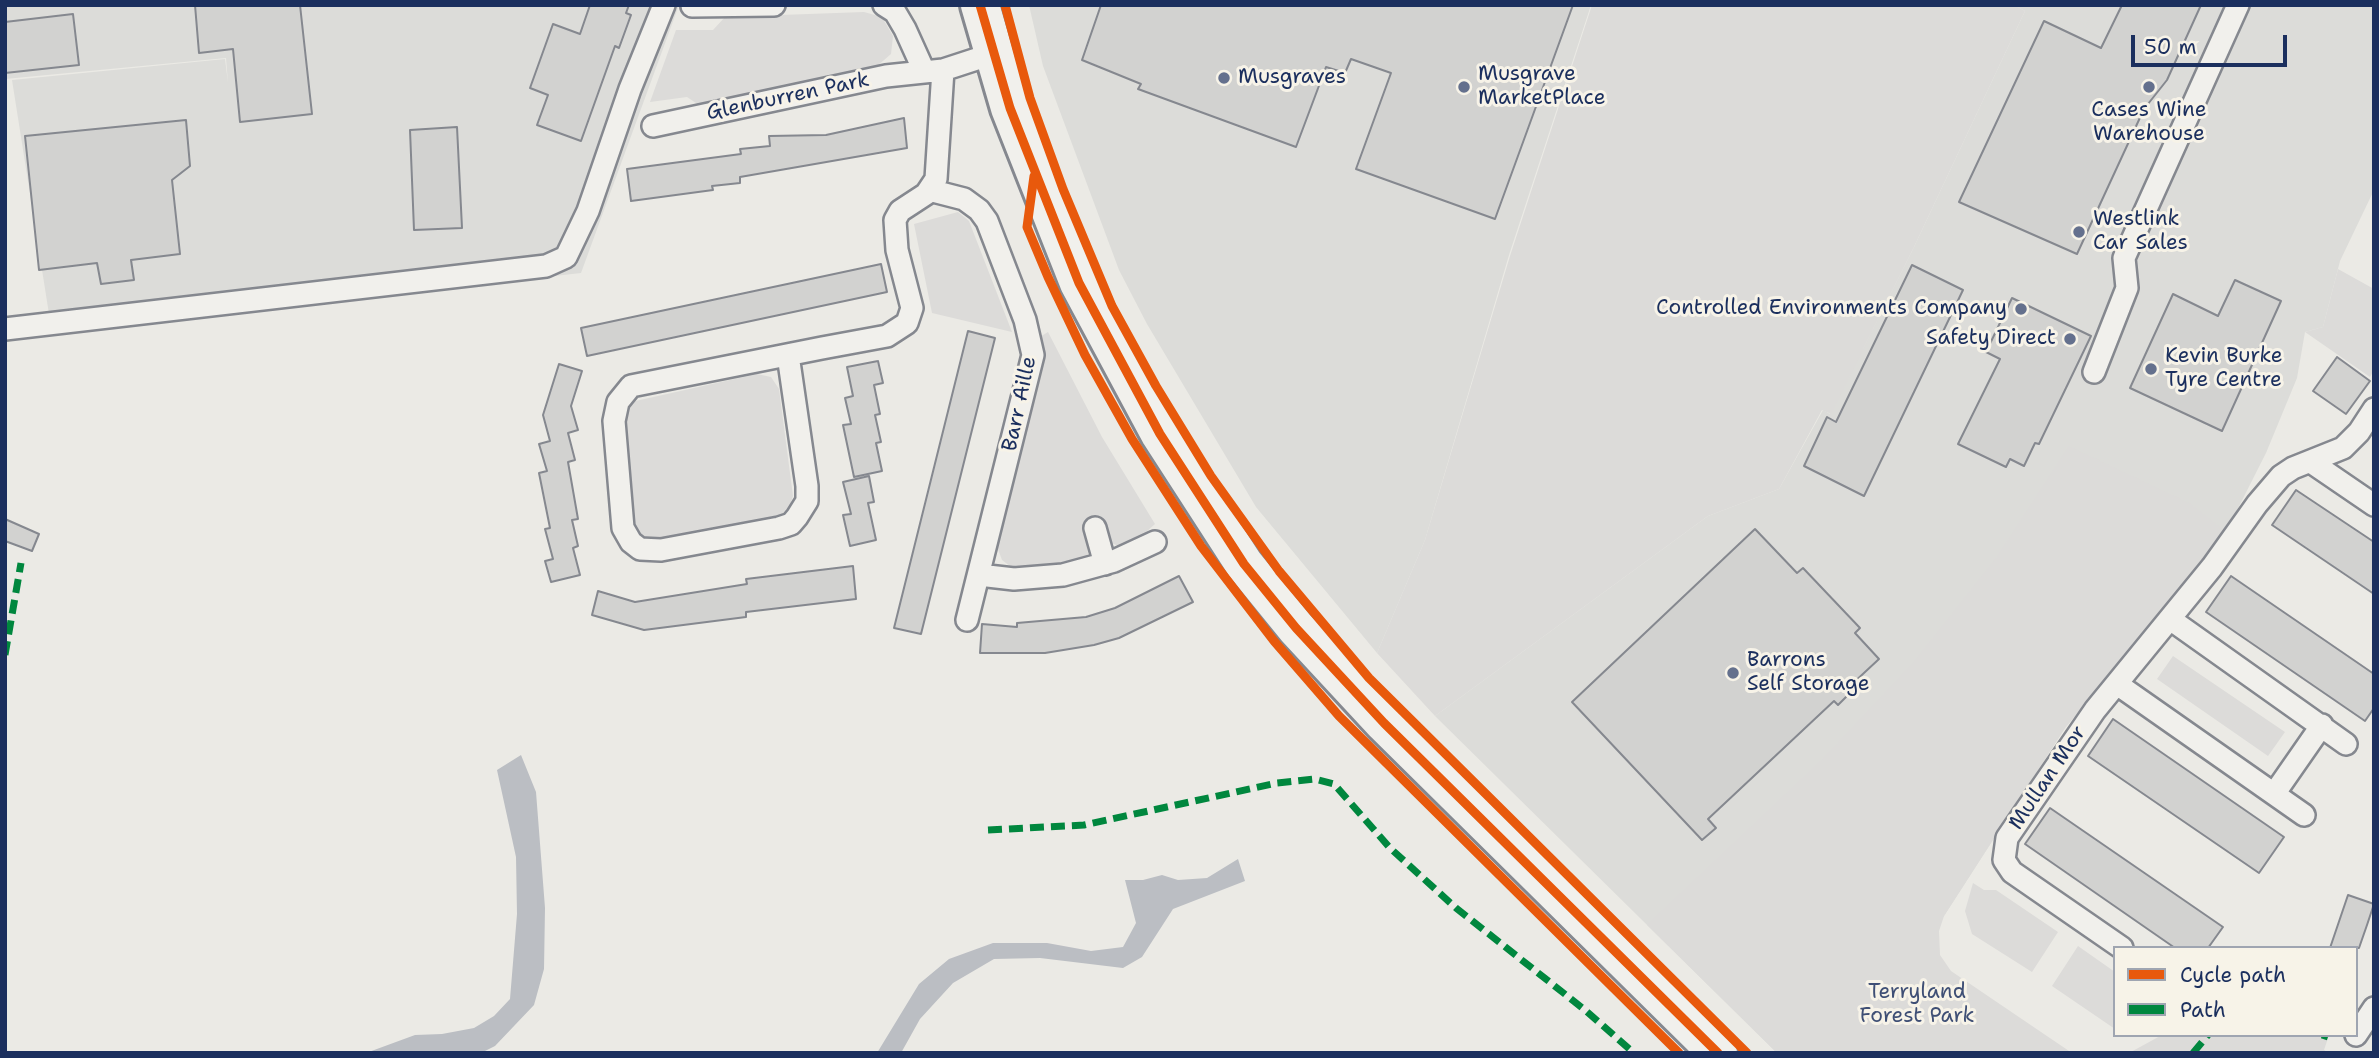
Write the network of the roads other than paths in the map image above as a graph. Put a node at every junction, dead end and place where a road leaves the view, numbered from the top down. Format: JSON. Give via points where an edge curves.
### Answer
{"nodes":[{"id":1,"x":664,"y":5,"type":"edge"},
{"id":2,"x":774,"y":5,"type":"edge"},
{"id":3,"x":884,"y":5,"type":"edge"},
{"id":4,"x":979,"y":5,"type":"edge"},
{"id":5,"x":2238,"y":5,"type":"edge"},
{"id":6,"x":692,"y":6,"type":"edge"},
{"id":7,"x":992,"y":54,"type":"junction"},
{"id":8,"x":933,"y":71,"type":"junction"},
{"id":9,"x":653,"y":126,"type":"dead end"},
{"id":10,"x":929,"y":190,"type":"junction"},
{"id":11,"x":5,"y":329,"type":"edge"},
{"id":12,"x":788,"y":355,"type":"junction"},
{"id":13,"x":2094,"y":372,"type":"dead end"},
{"id":14,"x":2374,"y":409,"type":"edge"},
{"id":15,"x":2311,"y":462,"type":"junction"},
{"id":16,"x":2374,"y":505,"type":"edge"},
{"id":17,"x":1095,"y":528,"type":"dead end"},
{"id":18,"x":1155,"y":542,"type":"dead end"},
{"id":19,"x":1105,"y":564,"type":"junction"},
{"id":20,"x":979,"y":575,"type":"junction"},
{"id":21,"x":2170,"y":619,"type":"junction"},
{"id":22,"x":967,"y":620,"type":"dead end"},
{"id":23,"x":2117,"y":684,"type":"junction"},
{"id":24,"x":2322,"y":725,"type":"junction"},
{"id":25,"x":2346,"y":744,"type":"dead end"},
{"id":26,"x":2274,"y":794,"type":"junction"},
{"id":27,"x":2304,"y":815,"type":"dead end"},
{"id":28,"x":2119,"y":946,"type":"edge"},
{"id":29,"x":2374,"y":1008,"type":"edge"},
{"id":30,"x":2358,"y":1033,"type":"edge"},
{"id":31,"x":1718,"y":1053,"type":"edge"}],
"edges":[{"from":1,"to":11,"type":"street","via":[[588,211],[566,257],[546,266]]},
{"from":2,"to":6,"type":"street"},
{"from":3,"to":8,"type":"street","via":[[894,12]]},
{"from":4,"to":7,"type":"highway"},
{"from":5,"to":13,"type":"street","via":[[2124,258],[2127,288]]},
{"from":7,"to":8,"type":"street","name":"Glenburren Park"},
{"from":7,"to":31,"type":"highway","via":[[1079,283],[1160,434],[1244,564],[1384,723]]},
{"from":8,"to":9,"type":"street","name":"Glenburren Park","via":[[886,76]]},
{"from":8,"to":10,"type":"street","via":[[940,146],[936,179]]},
{"from":10,"to":12,"type":"street","via":[[895,219],[895,240],[912,308],[907,323],[887,336]]},
{"from":10,"to":20,"type":"street","name":"Barr Aille","via":[[964,200],[987,221],[1025,320],[1033,355]]},
{"from":12,"to":12,"type":"street","via":[[631,386],[623,393],[614,421],[624,528],[631,542],[640,549],[661,550],[779,528],[797,517],[807,501],[807,486]]},
{"from":14,"to":15,"type":"street","name":"Mullan Mor","via":[[2343,448]]},
{"from":15,"to":16,"type":"street"},
{"from":15,"to":21,"type":"street","name":"Mullan Mor","via":[[2281,476]]},
{"from":17,"to":19,"type":"street"},
{"from":18,"to":19,"type":"street"},
{"from":19,"to":20,"type":"street","via":[[1038,578]]},
{"from":20,"to":22,"type":"street","name":"Barr Aille"},
{"from":21,"to":23,"type":"street","name":"Mullan Mor"},
{"from":21,"to":24,"type":"street"},
{"from":23,"to":26,"type":"street"},
{"from":23,"to":28,"type":"street","name":"Mullan Mor","via":[[2007,838],[2004,853],[2012,872]]},
{"from":24,"to":25,"type":"street"},
{"from":24,"to":26,"type":"street"},
{"from":26,"to":27,"type":"street"},
{"from":29,"to":30,"type":"street"}]}
